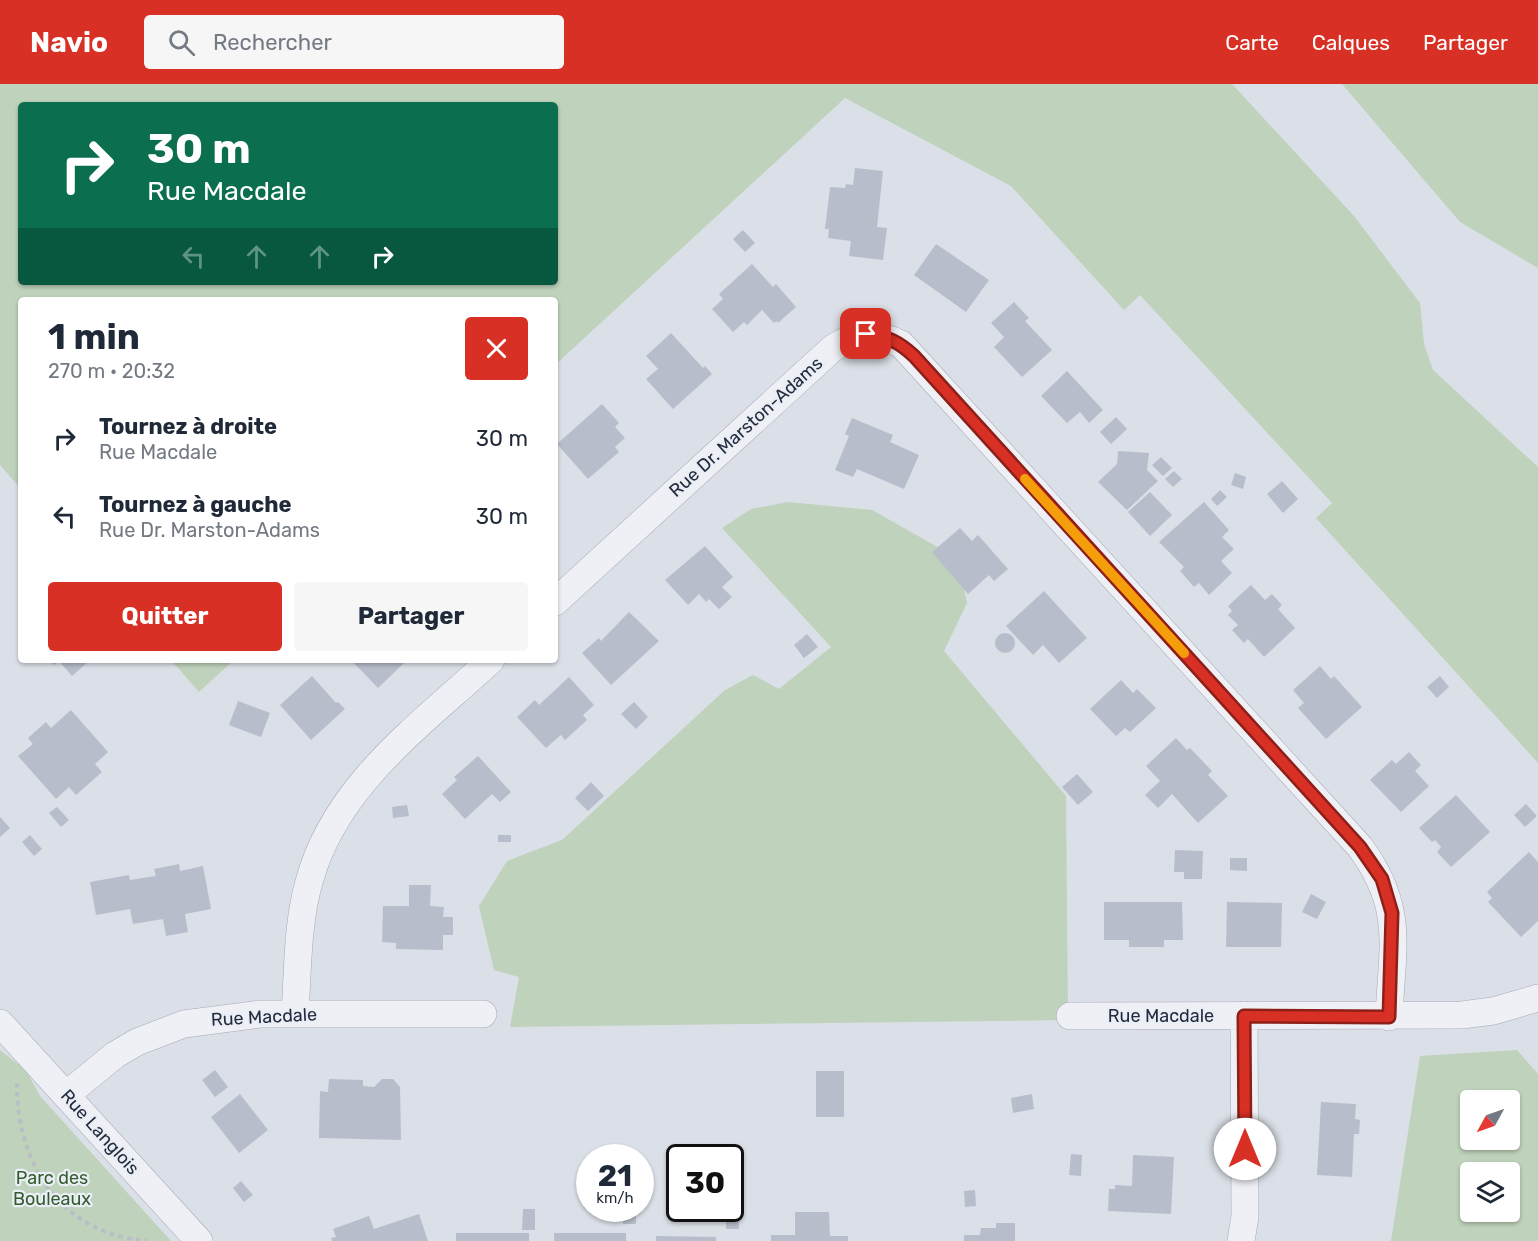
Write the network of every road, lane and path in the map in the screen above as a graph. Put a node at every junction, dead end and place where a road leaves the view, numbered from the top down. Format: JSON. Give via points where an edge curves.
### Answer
{"nodes":[{"id":1,"x":558,"y":599,"type":"edge"},
{"id":2,"x":488,"y":663,"type":"edge"},
{"id":3,"x":1538,"y":998,"type":"edge"},
{"id":4,"x":295,"y":1013,"type":"junction"},
{"id":5,"x":483,"y":1014,"type":"dead end"},
{"id":6,"x":1070,"y":1016,"type":"dead end"},
{"id":7,"x":1244,"y":1016,"type":"junction"},
{"id":8,"x":1389,"y":1017,"type":"junction"},
{"id":9,"x":0,"y":1023,"type":"edge"},
{"id":10,"x":25,"y":1050,"type":"junction"},
{"id":11,"x":66,"y":1095,"type":"junction"},
{"id":12,"x":147,"y":1241,"type":"edge"},
{"id":13,"x":199,"y":1241,"type":"edge"},
{"id":14,"x":1241,"y":1241,"type":"edge"}],
"edges":[{"from":1,"to":8,"type":"street","name":"Rue Dr. Marston-Adams","via":[[832,348],[848,338],[866,334],[892,340],[914,356],[1360,847],[1382,879],[1392,913]]},
{"from":2,"to":4,"type":"street","via":[[381,761],[337,817],[321,848],[301,916]]},
{"from":3,"to":8,"type":"street","name":"Rue Macdale","via":[[1473,1014]]},
{"from":4,"to":5,"type":"street","name":"Rue Macdale"},
{"from":4,"to":11,"type":"street","name":"Rue Macdale","via":[[226,1017],[161,1031],[115,1055]]},
{"from":6,"to":7,"type":"street","name":"Rue Macdale"},
{"from":7,"to":8,"type":"street","name":"Rue Macdale"},
{"from":7,"to":14,"type":"street","via":[[1245,1216]]},
{"from":9,"to":10,"type":"street","name":"Rue Langlois"},
{"from":10,"to":11,"type":"street","name":"Rue Langlois"},
{"from":10,"to":12,"type":"path","via":[[17,1081],[18,1121],[23,1142],[41,1178],[53,1194],[84,1220],[121,1236]]},
{"from":11,"to":13,"type":"street","name":"Rue Langlois"}]}
